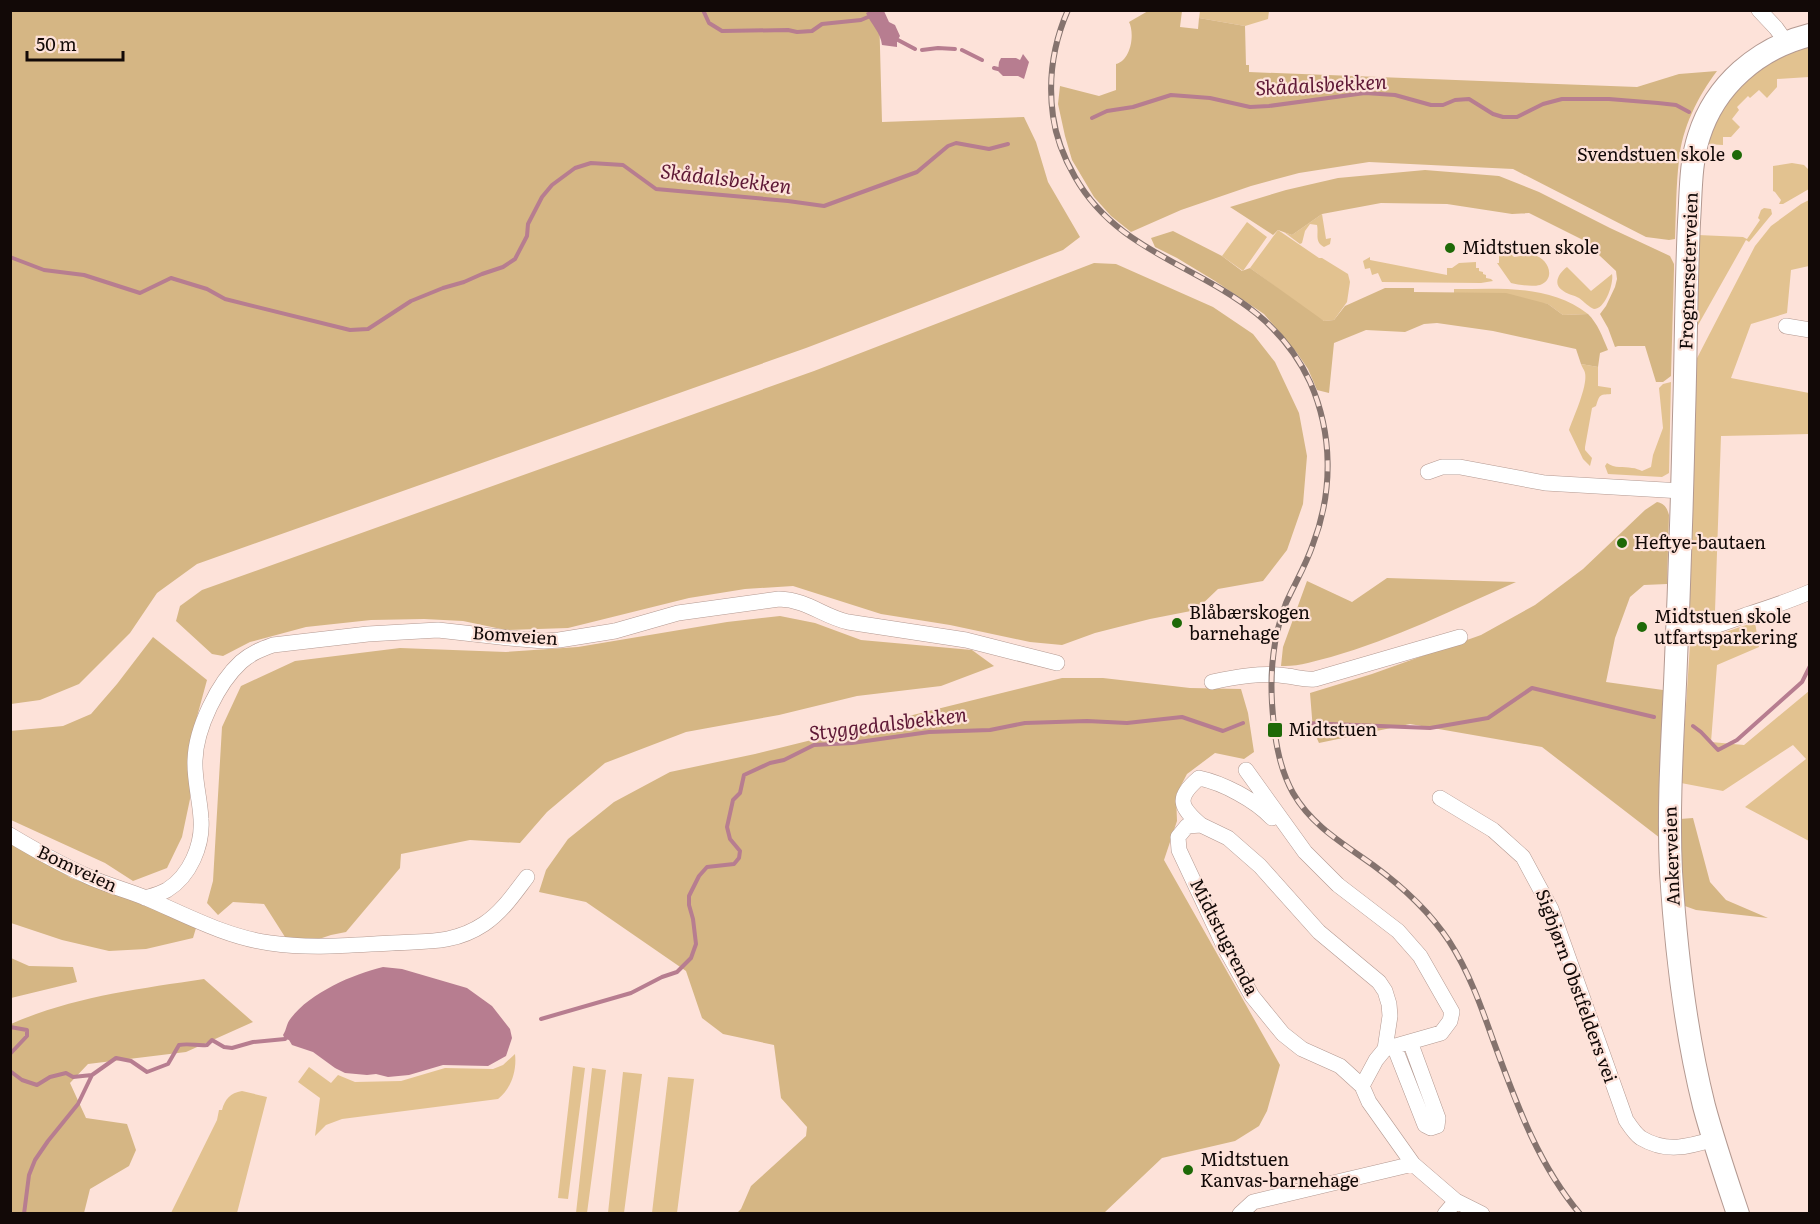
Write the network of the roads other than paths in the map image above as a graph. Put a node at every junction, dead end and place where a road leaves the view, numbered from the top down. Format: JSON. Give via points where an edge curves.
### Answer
{"nodes":[{"id":1,"x":1759,"y":10,"type":"edge"},
{"id":2,"x":1809,"y":35,"type":"edge"},
{"id":3,"x":1786,"y":42,"type":"junction"},
{"id":4,"x":1786,"y":326,"type":"dead end"},
{"id":5,"x":1809,"y":330,"type":"edge"},
{"id":6,"x":1428,"y":472,"type":"dead end"},
{"id":7,"x":1682,"y":491,"type":"junction"},
{"id":8,"x":1809,"y":592,"type":"edge"},
{"id":9,"x":1677,"y":633,"type":"junction"},
{"id":10,"x":1460,"y":637,"type":"dead end"},
{"id":11,"x":1057,"y":663,"type":"dead end"},
{"id":12,"x":1212,"y":682,"type":"dead end"},
{"id":13,"x":1246,"y":770,"type":"dead end"},
{"id":14,"x":1440,"y":798,"type":"dead end"},
{"id":15,"x":1201,"y":825,"type":"junction"},
{"id":16,"x":10,"y":835,"type":"edge"},
{"id":17,"x":1305,"y":852,"type":"junction"},
{"id":18,"x":526,"y":877,"type":"dead end"},
{"id":19,"x":145,"y":898,"type":"junction"},
{"id":20,"x":1412,"y":1047,"type":"dead end"},
{"id":21,"x":1389,"y":1048,"type":"junction"},
{"id":22,"x":1362,"y":1086,"type":"junction"},
{"id":23,"x":1714,"y":1139,"type":"junction"},
{"id":24,"x":1413,"y":1164,"type":"junction"},
{"id":25,"x":1456,"y":1201,"type":"junction"},
{"id":26,"x":1240,"y":1214,"type":"edge"},
{"id":27,"x":1445,"y":1214,"type":"edge"},
{"id":28,"x":1482,"y":1214,"type":"edge"},
{"id":29,"x":1738,"y":1214,"type":"edge"}],
"edges":[{"from":1,"to":3,"type":"street"},
{"from":2,"to":3,"type":"main road","name":"Frognerseterveien"},
{"from":3,"to":7,"type":"main road","name":"Frognerseterveien","via":[[1757,58],[1731,81],[1708,116],[1695,151],[1688,250]]},
{"from":4,"to":5,"type":"street"},
{"from":6,"to":7,"type":"street","via":[[1460,467],[1545,483]]},
{"from":7,"to":9,"type":"main road","name":"Ankerveien"},
{"from":8,"to":9,"type":"street","via":[[1706,629]]},
{"from":9,"to":23,"type":"main road","name":"Ankerveien","via":[[1670,805],[1672,891],[1688,1026]]},
{"from":10,"to":12,"type":"street","via":[[1315,679],[1257,675]]},
{"from":11,"to":19,"type":"street","name":"Bomveien","via":[[966,640],[839,620],[803,602],[779,598],[678,613],[615,631],[559,640],[438,630],[273,645],[242,661],[214,700],[197,742],[201,821],[198,848],[172,886]]},
{"from":13,"to":17,"type":"street"},
{"from":14,"to":23,"type":"street","name":"Sigbjørn Obstfelders vei","via":[[1493,830],[1523,857],[1534,876],[1551,909],[1626,1120],[1640,1137],[1660,1145],[1685,1148]]},
{"from":15,"to":17,"type":"street","via":[[1186,812],[1183,800],[1188,788],[1199,778],[1261,806]]},
{"from":15,"to":21,"type":"street","via":[[1228,838],[1266,873],[1307,921],[1379,982],[1389,1004]]},
{"from":15,"to":22,"type":"street","name":"Midtstugrenda","via":[[1187,826],[1178,837],[1179,850],[1252,996],[1283,1035],[1302,1049],[1340,1066]]},
{"from":16,"to":19,"type":"street","name":"Bomveien","via":[[87,876]]},
{"from":17,"to":21,"type":"street","via":[[1338,885],[1398,931],[1420,956],[1452,1012],[1442,1033]]},
{"from":18,"to":19,"type":"street","name":"Bomveien","via":[[494,917],[467,933],[417,943],[281,945],[240,936]]},
{"from":20,"to":21,"type":"street","via":[[1438,1118],[1437,1126],[1431,1128],[1425,1125]]},
{"from":21,"to":22,"type":"street","via":[[1376,1060]]},
{"from":22,"to":24,"type":"street","name":"Midtstugrenda"},
{"from":23,"to":29,"type":"main road","name":"Ankerveien"},
{"from":24,"to":25,"type":"street","name":"Midtstugrenda"},
{"from":24,"to":26,"type":"street","via":[[1253,1202]]},
{"from":25,"to":27,"type":"street"},
{"from":25,"to":28,"type":"street","name":"Midtstugrenda"}]}
